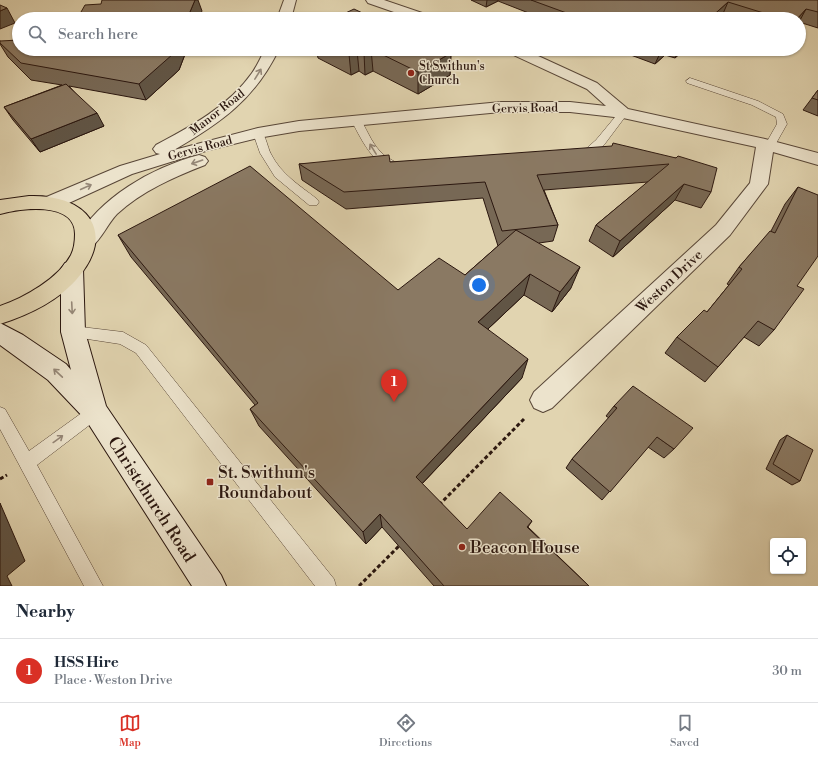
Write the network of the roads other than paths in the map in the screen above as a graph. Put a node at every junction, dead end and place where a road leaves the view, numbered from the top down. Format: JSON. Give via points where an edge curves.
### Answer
{"nodes":[{"id":1,"x":290,"y":0,"type":"edge"},
{"id":2,"x":372,"y":0,"type":"edge"},
{"id":3,"x":286,"y":12,"type":"edge"},
{"id":4,"x":406,"y":12,"type":"edge"},
{"id":5,"x":268,"y":56,"type":"edge"},
{"id":6,"x":527,"y":56,"type":"edge"},
{"id":7,"x":690,"y":81,"type":"dead end"},
{"id":8,"x":623,"y":113,"type":"junction"},
{"id":9,"x":356,"y":120,"type":"junction"},
{"id":10,"x":259,"y":138,"type":"junction"},
{"id":11,"x":768,"y":144,"type":"junction"},
{"id":12,"x":573,"y":159,"type":"edge"},
{"id":13,"x":818,"y":159,"type":"edge"},
{"id":14,"x":400,"y":166,"type":"edge"},
{"id":15,"x":126,"y":170,"type":"junction"},
{"id":16,"x":0,"y":190,"type":"edge"},
{"id":17,"x":313,"y":202,"type":"dead end"},
{"id":18,"x":51,"y":203,"type":"junction"},
{"id":19,"x":8,"y":205,"type":"edge"},
{"id":20,"x":85,"y":241,"type":"junction"},
{"id":21,"x":72,"y":269,"type":"junction"},
{"id":22,"x":0,"y":315,"type":"edge"},
{"id":23,"x":73,"y":332,"type":"junction"},
{"id":24,"x":0,"y":334,"type":"edge"},
{"id":25,"x":543,"y":400,"type":"road end"},
{"id":26,"x":95,"y":412,"type":"junction"},
{"id":27,"x":0,"y":414,"type":"edge"},
{"id":28,"x":26,"y":463,"type":"junction"},
{"id":29,"x":94,"y":586,"type":"edge"},
{"id":30,"x":210,"y":586,"type":"edge"},
{"id":31,"x":327,"y":586,"type":"edge"}],
"edges":[{"from":1,"to":3,"type":"street"},
{"from":2,"to":4,"type":"street"},
{"from":15,"to":5,"type":"street","name":"Manor Road","one_way":true,"via":[[194,132],[242,94],[256,78]]},
{"from":6,"to":8,"type":"street","name":"Gervis Road","via":[[592,86]]},
{"from":7,"to":11,"type":"lane","via":[[755,103],[780,116],[782,124]]},
{"from":8,"to":9,"type":"street","name":"Gervis Road","via":[[570,107],[501,107]]},
{"from":8,"to":11,"type":"street","name":"Gervis Road"},
{"from":8,"to":12,"type":"lane","via":[[592,152]]},
{"from":9,"to":10,"type":"street","name":"Gervis Road"},
{"from":14,"to":9,"type":"lane","one_way":true,"via":[[385,163]]},
{"from":10,"to":15,"type":"street","name":"Gervis Road","via":[[204,146]]},
{"from":10,"to":17,"type":"lane","via":[[279,175]]},
{"from":10,"to":20,"type":"street","name":"Gervis Road","one_way":true,"via":[[182,167],[144,186],[110,210]]},
{"from":11,"to":13,"type":"street","name":"Gervis Road"},
{"from":11,"to":25,"type":"street","name":"Weston Drive","via":[[758,184],[723,230]]},
{"from":18,"to":15,"type":"street","name":"Gervis Road","one_way":true},
{"from":16,"to":19,"type":"main road"},
{"from":18,"to":19,"type":"main road"},
{"from":18,"to":20,"type":"main road","via":[[66,208],[78,216],[85,227]]},
{"from":20,"to":21,"type":"main road","via":[[81,255]]},
{"from":21,"to":22,"type":"main road","via":[[55,286],[32,302]]},
{"from":21,"to":23,"type":"street","name":"Christchurch Road","one_way":true},
{"from":23,"to":26,"type":"street","name":"Christchurch Road"},
{"from":23,"to":31,"type":"lane","via":[[123,338],[140,349]]},
{"from":26,"to":24,"type":"street","name":"Christchurch Road","one_way":true,"via":[[57,372]]},
{"from":28,"to":26,"type":"lane","one_way":true},
{"from":26,"to":30,"type":"street","name":"Christchurch Road"},
{"from":27,"to":28,"type":"lane"},
{"from":28,"to":29,"type":"lane"}]}
